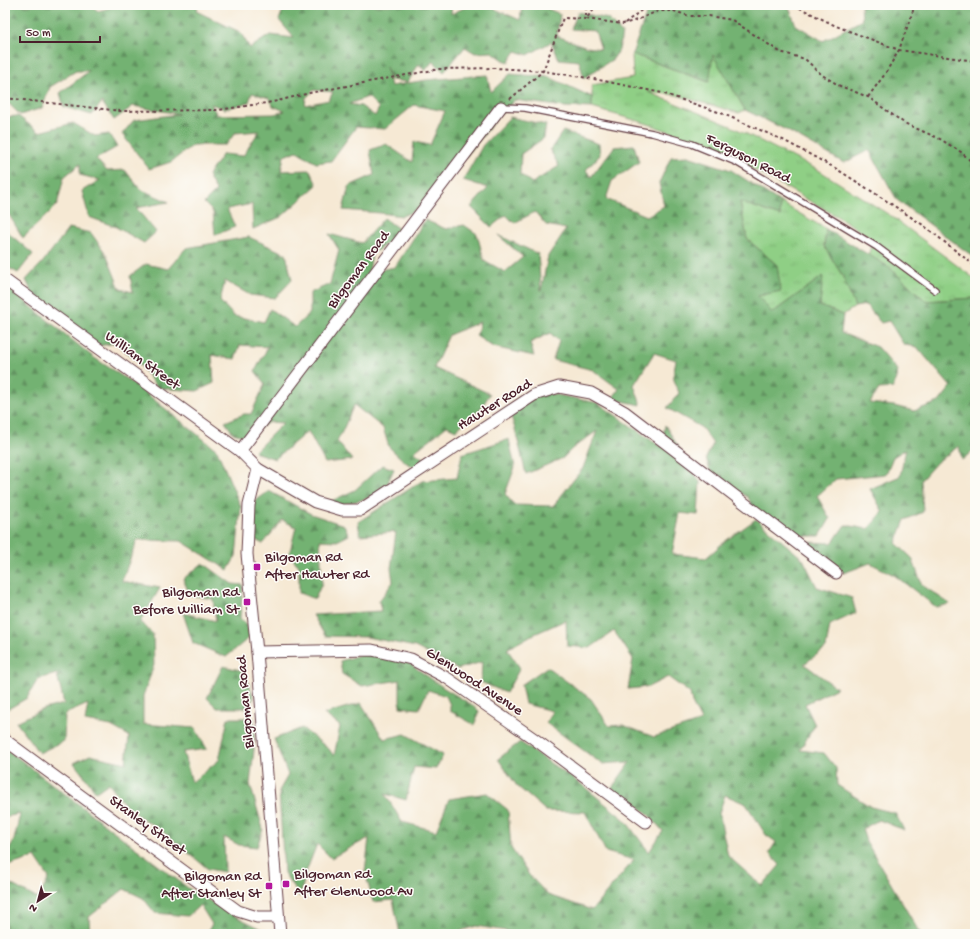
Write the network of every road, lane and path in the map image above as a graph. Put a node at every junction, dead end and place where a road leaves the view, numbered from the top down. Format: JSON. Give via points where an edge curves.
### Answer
{"nodes":[{"id":1,"x":586,"y":5,"type":"edge"},
{"id":2,"x":597,"y":5,"type":"edge"},
{"id":3,"x":648,"y":5,"type":"edge"},
{"id":4,"x":794,"y":5,"type":"edge"},
{"id":5,"x":915,"y":5,"type":"edge"},
{"id":6,"x":586,"y":19,"type":"junction"},
{"id":7,"x":623,"y":24,"type":"junction"},
{"id":8,"x":899,"y":50,"type":"junction"},
{"id":9,"x":975,"y":61,"type":"edge"},
{"id":10,"x":868,"y":97,"type":"junction"},
{"id":11,"x":501,"y":107,"type":"junction"},
{"id":12,"x":975,"y":165,"type":"edge"},
{"id":13,"x":5,"y":280,"type":"edge"},
{"id":14,"x":935,"y":290,"type":"dead end"},
{"id":15,"x":240,"y":451,"type":"junction"},
{"id":16,"x":258,"y":469,"type":"junction"},
{"id":17,"x":836,"y":573,"type":"dead end"},
{"id":18,"x":257,"y":652,"type":"junction"},
{"id":19,"x":5,"y":740,"type":"edge"},
{"id":20,"x":646,"y":822,"type":"dead end"},
{"id":21,"x":278,"y":917,"type":"junction"},
{"id":22,"x":280,"y":934,"type":"edge"}],
"edges":[{"from":1,"to":6,"type":"path"},
{"from":2,"to":6,"type":"path"},
{"from":3,"to":7,"type":"path"},
{"from":4,"to":8,"type":"path","via":[[836,26]]},
{"from":5,"to":8,"type":"path"},
{"from":6,"to":7,"type":"path"},
{"from":6,"to":11,"type":"path","via":[[563,18],[542,71]]},
{"from":7,"to":10,"type":"path","via":[[658,11],[732,20],[780,52],[805,59],[822,75],[840,86]]},
{"from":8,"to":9,"type":"path"},
{"from":8,"to":10,"type":"path","via":[[886,74]]},
{"from":10,"to":12,"type":"path","via":[[904,123],[940,139],[961,152]]},
{"from":11,"to":14,"type":"lane","name":"Ferguson Road","via":[[525,108],[652,133],[692,144],[736,162],[877,247]]},
{"from":11,"to":15,"type":"street","name":"Bilgoman Road"},
{"from":13,"to":15,"type":"street","name":"William Street"},
{"from":15,"to":16,"type":"street","name":"William Street"},
{"from":16,"to":17,"type":"street","name":"Hawter Road","via":[[316,502],[342,510],[360,510],[534,395],[559,387],[590,393],[625,412]]},
{"from":16,"to":18,"type":"street","name":"Bilgoman Road","via":[[249,505],[247,554]]},
{"from":18,"to":20,"type":"street","name":"Glenwood Avenue","via":[[372,650],[411,658],[447,678],[533,738]]},
{"from":18,"to":21,"type":"street","name":"Bilgoman Road"},
{"from":19,"to":21,"type":"street","name":"Stanley Street","via":[[238,911],[257,917]]},
{"from":21,"to":22,"type":"street","name":"Bilgoman Road"}]}
